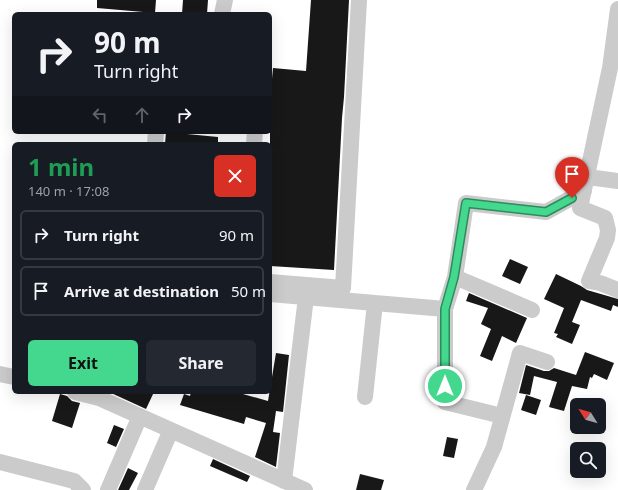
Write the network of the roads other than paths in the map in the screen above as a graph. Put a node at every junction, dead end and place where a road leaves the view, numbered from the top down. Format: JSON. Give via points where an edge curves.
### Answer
{"nodes":[{"id":1,"x":225,"y":0,"type":"edge"},
{"id":2,"x":359,"y":0,"type":"edge"},
{"id":3,"x":618,"y":9,"type":"edge"},
{"id":4,"x":222,"y":12,"type":"edge"},
{"id":5,"x":614,"y":68,"type":"edge"},
{"id":6,"x":618,"y":181,"type":"edge"},
{"id":7,"x":586,"y":184,"type":"junction"},
{"id":8,"x":454,"y":277,"type":"junction"},
{"id":9,"x":272,"y":282,"type":"edge"},
{"id":10,"x":618,"y":290,"type":"edge"},
{"id":11,"x":272,"y":294,"type":"edge"},
{"id":12,"x":306,"y":297,"type":"junction"},
{"id":13,"x":375,"y":303,"type":"junction"},
{"id":14,"x":445,"y":309,"type":"junction"},
{"id":15,"x":532,"y":310,"type":"dead end"},
{"id":16,"x":547,"y":362,"type":"dead end"},
{"id":17,"x":0,"y":374,"type":"edge"},
{"id":18,"x":12,"y":377,"type":"edge"},
{"id":19,"x":83,"y":394,"type":"edge"},
{"id":20,"x":365,"y":397,"type":"dead end"},
{"id":21,"x":140,"y":416,"type":"junction"},
{"id":22,"x":502,"y":416,"type":"junction"},
{"id":23,"x":171,"y":430,"type":"junction"},
{"id":24,"x":0,"y":462,"type":"edge"},
{"id":25,"x":284,"y":481,"type":"junction"},
{"id":26,"x":83,"y":490,"type":"edge"},
{"id":27,"x":108,"y":490,"type":"edge"},
{"id":28,"x":145,"y":490,"type":"edge"},
{"id":29,"x":305,"y":490,"type":"edge"},
{"id":30,"x":474,"y":490,"type":"edge"}],
"edges":[{"from":1,"to":4,"type":"street"},
{"from":2,"to":9,"type":"street","via":[[343,288]]},
{"from":3,"to":5,"type":"street"},
{"from":5,"to":7,"type":"street"},
{"from":6,"to":7,"type":"street"},
{"from":7,"to":8,"type":"street","via":[[546,212],[466,203]]},
{"from":7,"to":10,"type":"street","via":[[580,208],[605,218],[608,230],[589,281]]},
{"from":8,"to":14,"type":"street"},
{"from":8,"to":15,"type":"street"},
{"from":11,"to":12,"type":"street"},
{"from":12,"to":13,"type":"street"},
{"from":12,"to":25,"type":"street"},
{"from":13,"to":14,"type":"street"},
{"from":13,"to":20,"type":"street"},
{"from":14,"to":22,"type":"street","via":[[445,402]]},
{"from":16,"to":22,"type":"street","via":[[520,353]]},
{"from":17,"to":18,"type":"street"},
{"from":19,"to":21,"type":"street","via":[[99,398]]},
{"from":21,"to":23,"type":"street"},
{"from":21,"to":27,"type":"street"},
{"from":22,"to":30,"type":"street","via":[[494,447]]},
{"from":23,"to":25,"type":"street"},
{"from":23,"to":28,"type":"street"},
{"from":24,"to":26,"type":"street","via":[[74,482]]},
{"from":25,"to":29,"type":"street"}]}
